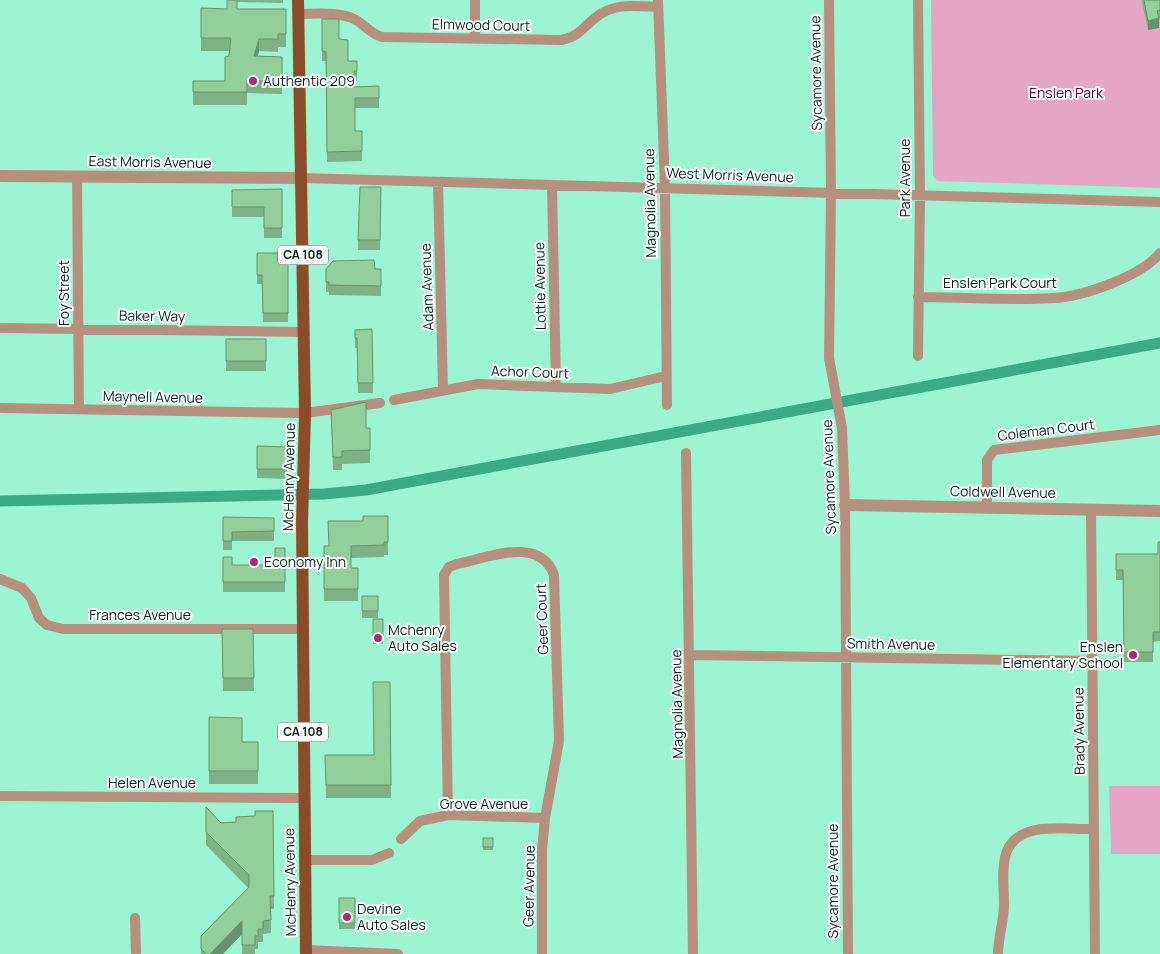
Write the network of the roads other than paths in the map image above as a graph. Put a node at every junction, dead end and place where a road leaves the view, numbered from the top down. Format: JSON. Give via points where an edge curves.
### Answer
{"nodes":[{"id":1,"x":298,"y":0,"type":"edge"},
{"id":2,"x":475,"y":0,"type":"edge"},
{"id":3,"x":829,"y":0,"type":"edge"},
{"id":4,"x":918,"y":0,"type":"edge"},
{"id":5,"x":658,"y":4,"type":"edge"},
{"id":6,"x":298,"y":14,"type":"junction"},
{"id":7,"x":476,"y":38,"type":"junction"},
{"id":8,"x":0,"y":176,"type":"edge"},
{"id":9,"x":77,"y":176,"type":"junction"},
{"id":10,"x":300,"y":178,"type":"junction"},
{"id":11,"x":438,"y":182,"type":"junction"},
{"id":12,"x":552,"y":185,"type":"junction"},
{"id":13,"x":665,"y":187,"type":"junction"},
{"id":14,"x":830,"y":193,"type":"junction"},
{"id":15,"x":920,"y":196,"type":"junction"},
{"id":16,"x":1159,"y":204,"type":"edge"},
{"id":17,"x":1160,"y":253,"type":"edge"},
{"id":18,"x":918,"y":297,"type":"junction"},
{"id":19,"x":0,"y":328,"type":"edge"},
{"id":20,"x":78,"y":328,"type":"junction"},
{"id":21,"x":304,"y":332,"type":"junction"},
{"id":22,"x":918,"y":356,"type":"dead end"},
{"id":23,"x":666,"y":376,"type":"junction"},
{"id":24,"x":556,"y":386,"type":"junction"},
{"id":25,"x":443,"y":390,"type":"junction"},
{"id":26,"x":394,"y":400,"type":"dead end"},
{"id":27,"x":380,"y":403,"type":"dead end"},
{"id":28,"x":667,"y":405,"type":"dead end"},
{"id":29,"x":0,"y":408,"type":"edge"},
{"id":30,"x":79,"y":409,"type":"junction"},
{"id":31,"x":305,"y":413,"type":"junction"},
{"id":32,"x":1160,"y":430,"type":"edge"},
{"id":33,"x":686,"y":453,"type":"dead end"},
{"id":34,"x":845,"y":505,"type":"junction"},
{"id":35,"x":987,"y":506,"type":"junction"},
{"id":36,"x":1091,"y":508,"type":"junction"},
{"id":37,"x":1160,"y":511,"type":"edge"},
{"id":38,"x":0,"y":580,"type":"edge"},
{"id":39,"x":302,"y":629,"type":"junction"},
{"id":40,"x":690,"y":655,"type":"junction"},
{"id":41,"x":845,"y":657,"type":"junction"},
{"id":42,"x":1092,"y":661,"type":"junction"},
{"id":43,"x":0,"y":796,"type":"edge"},
{"id":44,"x":303,"y":798,"type":"junction"},
{"id":45,"x":448,"y":815,"type":"junction"},
{"id":46,"x":545,"y":818,"type":"junction"},
{"id":47,"x":1094,"y":829,"type":"junction"},
{"id":48,"x":401,"y":839,"type":"dead end"},
{"id":49,"x":389,"y":854,"type":"dead end"},
{"id":50,"x":304,"y":860,"type":"junction"},
{"id":51,"x":135,"y":918,"type":"dead end"},
{"id":52,"x":305,"y":952,"type":"edge"},
{"id":53,"x":136,"y":954,"type":"edge"},
{"id":54,"x":398,"y":954,"type":"edge"},
{"id":55,"x":542,"y":954,"type":"edge"},
{"id":56,"x":693,"y":954,"type":"edge"},
{"id":57,"x":848,"y":954,"type":"edge"},
{"id":58,"x":998,"y":954,"type":"edge"},
{"id":59,"x":1095,"y":954,"type":"edge"}],
"edges":[{"from":1,"to":6,"type":"main road","name":"McHenry Avenue","number":"CA 108"},
{"from":2,"to":7,"type":"street"},
{"from":3,"to":14,"type":"street","name":"Sycamore Avenue"},
{"from":4,"to":15,"type":"street","name":"Park Avenue"},
{"from":5,"to":7,"type":"street","name":"Elmwood Court","via":[[616,7],[596,16],[578,34],[560,40]]},
{"from":5,"to":13,"type":"street","name":"Magnolia Avenue"},
{"from":6,"to":7,"type":"street","name":"Elmwood Court","via":[[345,16],[382,37]]},
{"from":6,"to":10,"type":"main road","name":"McHenry Avenue","number":"CA 108"},
{"from":8,"to":9,"type":"street","name":"East Morris Avenue"},
{"from":9,"to":10,"type":"street","name":"East Morris Avenue"},
{"from":9,"to":20,"type":"street","name":"Foy Street"},
{"from":10,"to":11,"type":"street","name":"West Morris Avenue"},
{"from":10,"to":21,"type":"main road","name":"McHenry Avenue","number":"CA 108"},
{"from":11,"to":12,"type":"street","name":"West Morris Avenue"},
{"from":11,"to":25,"type":"street","name":"Adam Avenue"},
{"from":12,"to":13,"type":"street","name":"West Morris Avenue"},
{"from":12,"to":24,"type":"street","name":"Lottie Avenue"},
{"from":13,"to":14,"type":"street","name":"West Morris Avenue"},
{"from":13,"to":23,"type":"street","name":"Magnolia Avenue"},
{"from":14,"to":15,"type":"street","name":"West Morris Avenue"},
{"from":14,"to":34,"type":"street","name":"Sycamore Avenue","via":[[829,358],[840,412]]},
{"from":15,"to":16,"type":"street","name":"West Morris Avenue"},
{"from":15,"to":18,"type":"street","name":"Park Avenue"},
{"from":17,"to":18,"type":"street","name":"Enslen Park Court","via":[[1137,272],[1100,288],[1054,298]]},
{"from":18,"to":22,"type":"street","name":"Park Avenue"},
{"from":19,"to":20,"type":"street","name":"Baker Way"},
{"from":20,"to":21,"type":"street","name":"Baker Way"},
{"from":20,"to":30,"type":"street","name":"Foy Street"},
{"from":21,"to":31,"type":"main road","name":"McHenry Avenue","number":"CA 108"},
{"from":23,"to":24,"type":"street","name":"Achor Court","via":[[610,389]]},
{"from":23,"to":28,"type":"street","name":"Magnolia Avenue"},
{"from":24,"to":25,"type":"street","name":"Achor Court","via":[[478,384]]},
{"from":25,"to":26,"type":"street","name":"Achor Court"},
{"from":27,"to":31,"type":"street"},
{"from":29,"to":30,"type":"street","name":"Maynell Avenue"},
{"from":30,"to":31,"type":"street","name":"Maynell Avenue"},
{"from":31,"to":39,"type":"main road","name":"McHenry Avenue","number":"CA 108"},
{"from":32,"to":35,"type":"street","name":"Coleman Court","via":[[994,450],[987,460]]},
{"from":33,"to":40,"type":"street","name":"Magnolia Avenue"},
{"from":34,"to":35,"type":"street","name":"Coldwell Avenue"},
{"from":34,"to":41,"type":"street","name":"Sycamore Avenue"},
{"from":35,"to":36,"type":"street","name":"Coldwell Avenue"},
{"from":36,"to":37,"type":"street","name":"Coldwell Avenue"},
{"from":36,"to":42,"type":"street","name":"Brady Avenue"},
{"from":38,"to":39,"type":"street","name":"Frances Avenue","via":[[22,588],[31,598],[39,618],[47,625],[63,629]]},
{"from":39,"to":44,"type":"main road","name":"McHenry Avenue","number":"CA 108"},
{"from":40,"to":41,"type":"street","name":"Smith Avenue"},
{"from":40,"to":56,"type":"street","name":"Magnolia Avenue"},
{"from":41,"to":42,"type":"street","name":"Smith Avenue"},
{"from":41,"to":57,"type":"street","name":"Sycamore Avenue"},
{"from":42,"to":47,"type":"street","name":"Brady Avenue"},
{"from":43,"to":44,"type":"street","name":"Helen Avenue"},
{"from":44,"to":50,"type":"main road","name":"McHenry Avenue","number":"CA 108"},
{"from":45,"to":46,"type":"street","name":"Grove Avenue"},
{"from":45,"to":46,"type":"street","name":"Geer Court","via":[[444,575],[449,567],[457,564],[527,551],[548,563],[556,585],[559,740]]},
{"from":45,"to":48,"type":"street","name":"Grove Avenue","via":[[420,821]]},
{"from":46,"to":55,"type":"street","name":"Geer Avenue"},
{"from":47,"to":58,"type":"street","via":[[1033,830],[1012,842],[1005,865]]},
{"from":47,"to":59,"type":"street","name":"Brady Avenue"},
{"from":49,"to":50,"type":"street","via":[[372,860]]},
{"from":50,"to":52,"type":"main road","name":"McHenry Avenue","number":"CA 108"},
{"from":51,"to":53,"type":"street"},
{"from":52,"to":54,"type":"street"}]}
